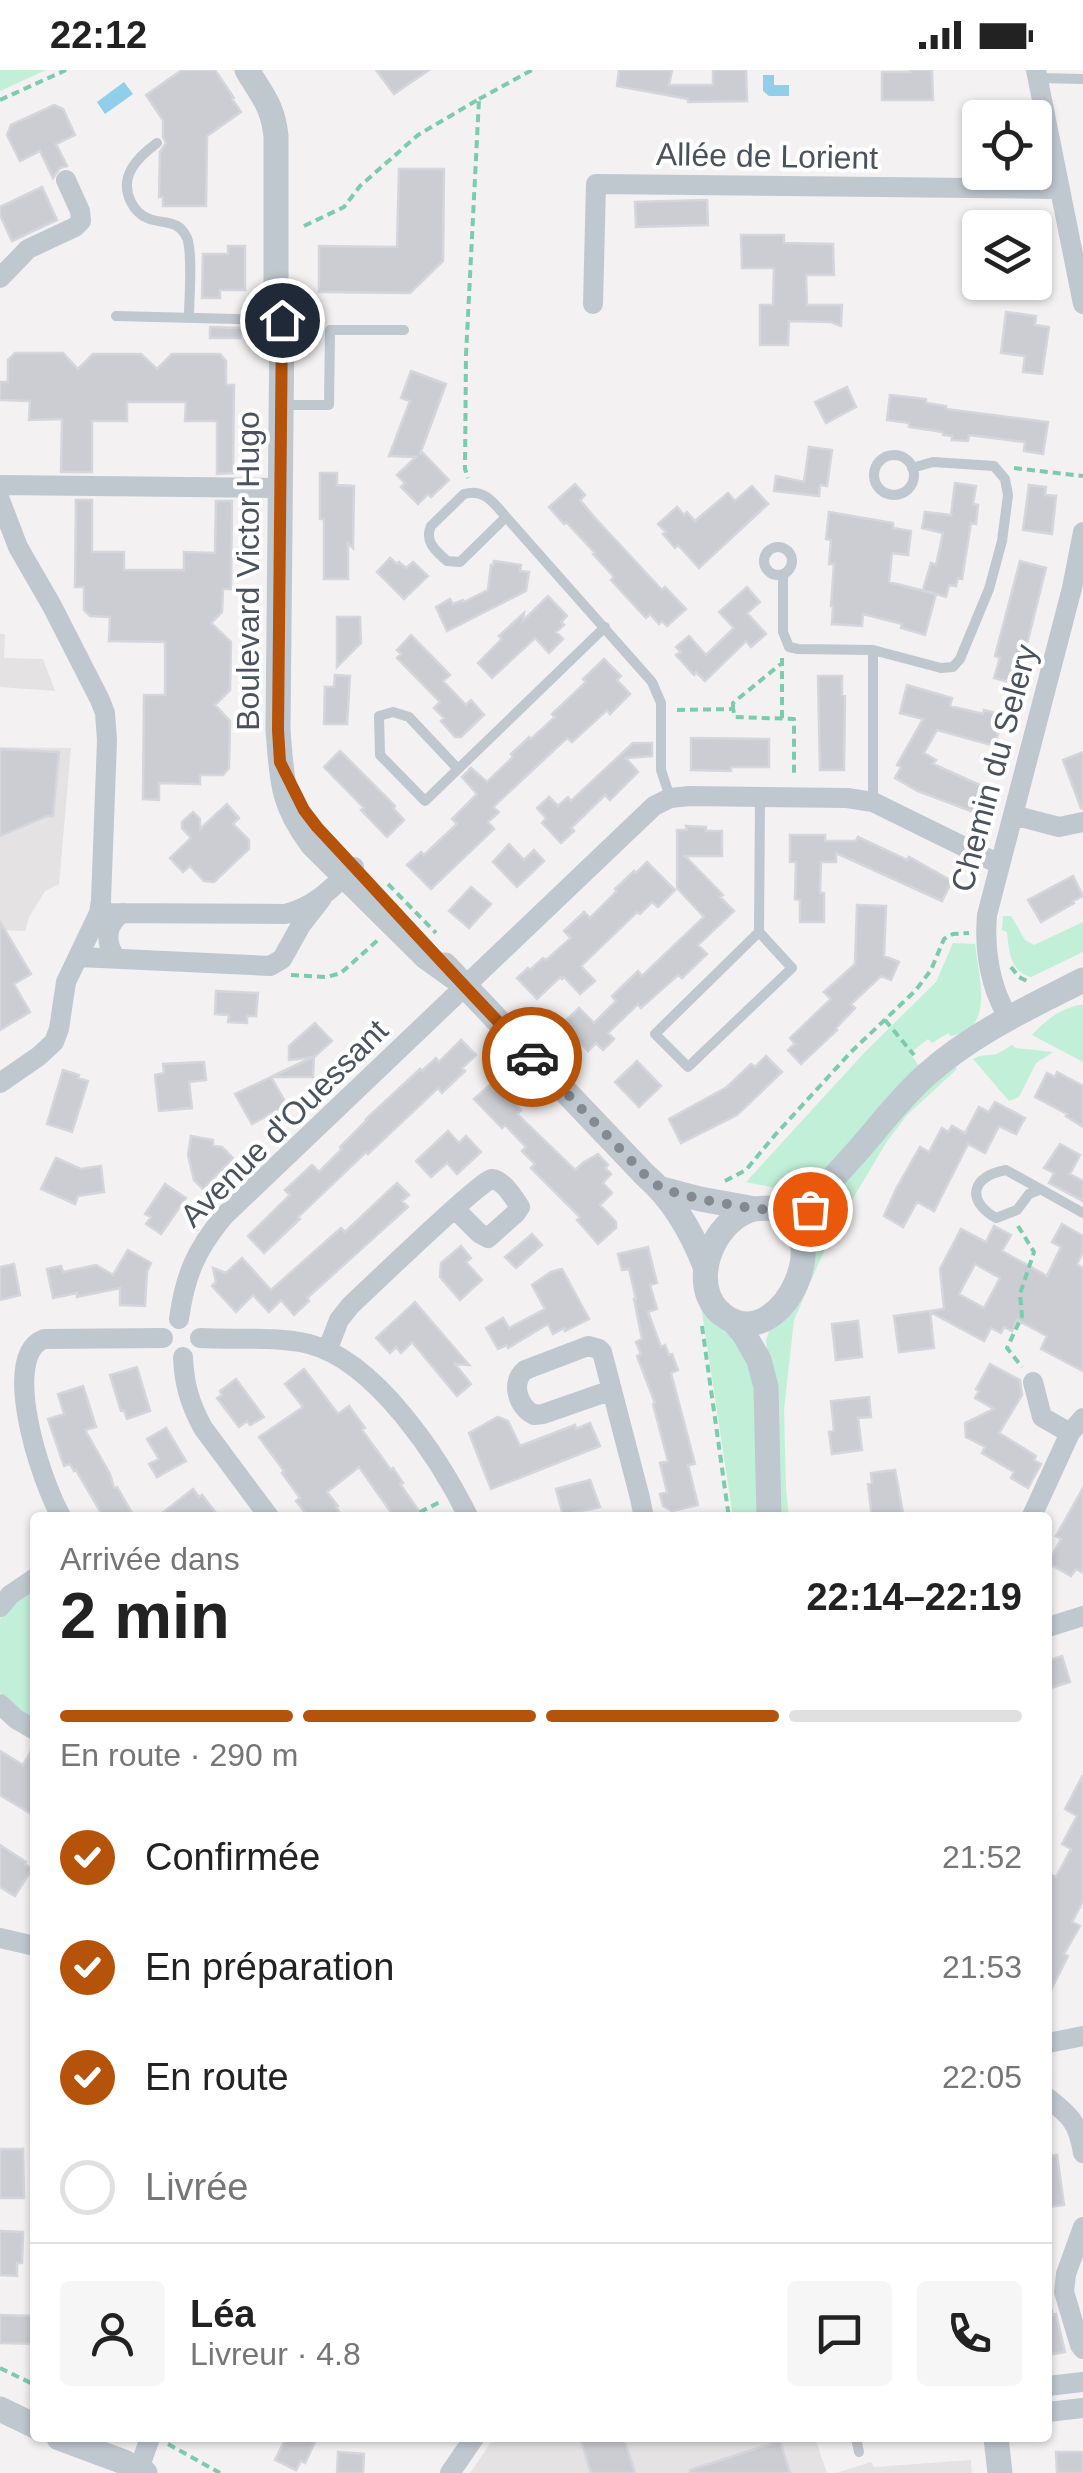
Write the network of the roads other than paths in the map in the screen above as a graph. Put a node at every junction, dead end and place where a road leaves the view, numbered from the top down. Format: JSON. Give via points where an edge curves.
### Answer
{"nodes":[{"id":1,"x":247,"y":70,"type":"edge"},
{"id":2,"x":264,"y":70,"type":"edge"},
{"id":3,"x":1037,"y":74,"type":"edge"},
{"id":4,"x":1083,"y":79,"type":"edge"},
{"id":5,"x":157,"y":143,"type":"dead end"},
{"id":6,"x":66,"y":180,"type":"dead end"},
{"id":7,"x":1058,"y":188,"type":"junction"},
{"id":8,"x":1,"y":274,"type":"edge"},
{"id":9,"x":592,"y":304,"type":"dead end"},
{"id":10,"x":1083,"y":304,"type":"edge"},
{"id":11,"x":116,"y":316,"type":"dead end"},
{"id":12,"x":189,"y":317,"type":"junction"},
{"id":13,"x":282,"y":320,"type":"junction"},
{"id":14,"x":404,"y":330,"type":"dead end"},
{"id":15,"x":281,"y":405,"type":"junction"},
{"id":16,"x":912,"y":468,"type":"dead end"},
{"id":17,"x":0,"y":485,"type":"edge"},
{"id":18,"x":280,"y":488,"type":"junction"},
{"id":19,"x":0,"y":500,"type":"edge"},
{"id":20,"x":506,"y":517,"type":"junction"},
{"id":21,"x":1083,"y":532,"type":"edge"},
{"id":22,"x":783,"y":575,"type":"dead end"},
{"id":23,"x":605,"y":628,"type":"junction"},
{"id":24,"x":873,"y":650,"type":"junction"},
{"id":25,"x":458,"y":768,"type":"junction"},
{"id":26,"x":670,"y":798,"type":"junction"},
{"id":27,"x":760,"y":798,"type":"junction"},
{"id":28,"x":873,"y":802,"type":"junction"},
{"id":29,"x":1012,"y":815,"type":"junction"},
{"id":30,"x":1083,"y":822,"type":"edge"},
{"id":31,"x":999,"y":864,"type":"junction"},
{"id":32,"x":349,"y":872,"type":"junction"},
{"id":33,"x":322,"y":898,"type":"junction"},
{"id":34,"x":98,"y":913,"type":"junction"},
{"id":35,"x":123,"y":913,"type":"junction"},
{"id":36,"x":274,"y":915,"type":"junction"},
{"id":37,"x":759,"y":932,"type":"junction"},
{"id":38,"x":286,"y":950,"type":"junction"},
{"id":39,"x":79,"y":956,"type":"junction"},
{"id":40,"x":116,"y":958,"type":"junction"},
{"id":41,"x":1083,"y":980,"type":"edge"},
{"id":42,"x":459,"y":982,"type":"junction"},
{"id":43,"x":1008,"y":1017,"type":"junction"},
{"id":44,"x":0,"y":1082,"type":"edge"},
{"id":45,"x":662,"y":1189,"type":"junction"},
{"id":46,"x":1039,"y":1190,"type":"junction"},
{"id":47,"x":818,"y":1194,"type":"junction"},
{"id":48,"x":455,"y":1208,"type":"dead end"},
{"id":49,"x":766,"y":1210,"type":"junction"},
{"id":50,"x":1083,"y":1213,"type":"edge"},
{"id":51,"x":801,"y":1236,"type":"junction"},
{"id":52,"x":706,"y":1266,"type":"junction"},
{"id":53,"x":179,"y":1319,"type":"junction"},
{"id":54,"x":766,"y":1319,"type":"junction"},
{"id":55,"x":734,"y":1322,"type":"junction"},
{"id":56,"x":162,"y":1338,"type":"junction"},
{"id":57,"x":200,"y":1338,"type":"junction"},
{"id":58,"x":327,"y":1351,"type":"junction"},
{"id":59,"x":184,"y":1357,"type":"junction"},
{"id":60,"x":759,"y":1360,"type":"junction"},
{"id":61,"x":1034,"y":1382,"type":"dead end"},
{"id":62,"x":612,"y":1390,"type":"junction"},
{"id":63,"x":1077,"y":1426,"type":"edge"},
{"id":64,"x":59,"y":1512,"type":"edge"},
{"id":65,"x":266,"y":1512,"type":"edge"},
{"id":66,"x":466,"y":1512,"type":"edge"},
{"id":67,"x":642,"y":1512,"type":"edge"},
{"id":68,"x":769,"y":1512,"type":"edge"},
{"id":69,"x":1034,"y":1512,"type":"edge"},
{"id":70,"x":30,"y":1581,"type":"edge"},
{"id":71,"x":0,"y":1606,"type":"edge"},
{"id":72,"x":1083,"y":1616,"type":"edge"},
{"id":73,"x":1052,"y":1626,"type":"edge"},
{"id":74,"x":0,"y":1704,"type":"edge"},
{"id":75,"x":30,"y":1727,"type":"edge"},
{"id":76,"x":0,"y":1938,"type":"edge"},
{"id":77,"x":30,"y":1945,"type":"edge"},
{"id":78,"x":1083,"y":2013,"type":"edge"},
{"id":79,"x":1083,"y":2036,"type":"edge"},
{"id":80,"x":1052,"y":2042,"type":"edge"},
{"id":81,"x":1052,"y":2101,"type":"edge"},
{"id":82,"x":1083,"y":2153,"type":"edge"},
{"id":83,"x":1083,"y":2228,"type":"edge"},
{"id":84,"x":1083,"y":2349,"type":"edge"},
{"id":85,"x":1083,"y":2382,"type":"edge"},
{"id":86,"x":1052,"y":2386,"type":"edge"},
{"id":87,"x":0,"y":2408,"type":"edge"},
{"id":88,"x":1083,"y":2408,"type":"edge"},
{"id":89,"x":1052,"y":2412,"type":"edge"},
{"id":90,"x":30,"y":2423,"type":"edge"},
{"id":91,"x":69,"y":2442,"type":"edge"},
{"id":92,"x":157,"y":2442,"type":"edge"},
{"id":93,"x":471,"y":2442,"type":"edge"},
{"id":94,"x":857,"y":2442,"type":"edge"},
{"id":95,"x":996,"y":2442,"type":"edge"},
{"id":96,"x":859,"y":2452,"type":"dead end"},
{"id":97,"x":142,"y":2471,"type":"edge"},
{"id":98,"x":450,"y":2473,"type":"edge"},
{"id":99,"x":1000,"y":2473,"type":"edge"}],
"edges":[{"from":1,"to":13,"type":"street","name":"Boulevard Victor Hugo","via":[[275,126]]},
{"from":2,"to":13,"type":"street","name":"Boulevard Victor Hugo","via":[[284,101],[290,128],[290,282]]},
{"from":3,"to":4,"type":"lane"},
{"from":3,"to":7,"type":"street"},
{"from":5,"to":12,"type":"lane","via":[[133,166],[128,194],[141,215],[185,234]]},
{"from":6,"to":8,"type":"street","via":[[81,221],[28,249]]},
{"from":7,"to":9,"type":"street","name":"Allée de Lorient","via":[[596,184]]},
{"from":7,"to":10,"type":"street"},
{"from":11,"to":12,"type":"lane"},
{"from":12,"to":13,"type":"lane"},
{"from":13,"to":15,"type":"street","name":"Boulevard Victor Hugo"},
{"from":14,"to":15,"type":"lane","via":[[330,330],[330,405]]},
{"from":15,"to":18,"type":"street","name":"Boulevard Victor Hugo"},
{"from":16,"to":24,"type":"lane","via":[[932,462],[994,466],[1008,494],[1002,542],[956,665],[941,668]]},
{"from":17,"to":18,"type":"street"},
{"from":18,"to":32,"type":"street","name":"Boulevard Victor Hugo","via":[[280,762],[304,810]]},
{"from":19,"to":34,"type":"street","via":[[105,713]]},
{"from":20,"to":20,"type":"lane","via":[[456,563],[433,548],[428,532],[473,492],[492,500]]},
{"from":20,"to":23,"type":"lane"},
{"from":21,"to":29,"type":"street","name":"Chemin du Selery"},
{"from":22,"to":24,"type":"lane","via":[[789,647]]},
{"from":23,"to":25,"type":"lane"},
{"from":23,"to":26,"type":"lane","via":[[652,682],[662,710],[660,770]]},
{"from":24,"to":28,"type":"lane"},
{"from":25,"to":25,"type":"lane","via":[[425,800],[380,754],[379,716],[408,716]]},
{"from":26,"to":27,"type":"street"},
{"from":26,"to":42,"type":"street","name":"Avenue d'Ouessant","via":[[647,810]]},
{"from":27,"to":28,"type":"street"},
{"from":27,"to":37,"type":"lane"},
{"from":28,"to":31,"type":"street"},
{"from":29,"to":30,"type":"street","via":[[1059,827]]},
{"from":29,"to":31,"type":"street","name":"Chemin du Selery"},
{"from":31,"to":43,"type":"street","name":"Chemin du Selery","via":[[987,956]]},
{"from":32,"to":33,"type":"street"},
{"from":32,"to":42,"type":"street","name":"Boulevard Victor Hugo"},
{"from":33,"to":36,"type":"street"},
{"from":33,"to":38,"type":"street"},
{"from":34,"to":35,"type":"street"},
{"from":34,"to":39,"type":"street"},
{"from":35,"to":36,"type":"street"},
{"from":35,"to":40,"type":"street","via":[[108,930]]},
{"from":36,"to":38,"type":"street"},
{"from":37,"to":37,"type":"lane","via":[[654,1034],[688,1067],[792,968]]},
{"from":38,"to":40,"type":"street","via":[[270,966]]},
{"from":39,"to":40,"type":"street"},
{"from":39,"to":44,"type":"street","via":[[66,982],[54,1042]]},
{"from":41,"to":43,"type":"street"},
{"from":42,"to":45,"type":"street","name":"Boulevard Victor Hugo"},
{"from":42,"to":53,"type":"street","name":"Avenue d'Ouessant","via":[[224,1216],[190,1267]]},
{"from":43,"to":47,"type":"street","via":[[928,1073]]},
{"from":45,"to":49,"type":"street","name":"Boulevard Victor Hugo","via":[[701,1190]]},
{"from":45,"to":52,"type":"street","name":"Boulevard Victor Hugo"},
{"from":46,"to":46,"type":"lane","via":[[996,1218],[976,1192],[980,1180],[1006,1170]]},
{"from":46,"to":50,"type":"lane"},
{"from":47,"to":49,"type":"street","via":[[790,1208]]},
{"from":47,"to":51,"type":"street"},
{"from":48,"to":58,"type":"street","via":[[350,1306]]},
{"from":49,"to":51,"type":"street","via":[[796,1225]]},
{"from":49,"to":52,"type":"street","via":[[732,1221]]},
{"from":51,"to":54,"type":"street","via":[[798,1280]]},
{"from":52,"to":55,"type":"street","via":[[714,1306]]},
{"from":53,"to":56,"type":"street"},
{"from":53,"to":57,"type":"street","via":[[194,1324]]},
{"from":54,"to":55,"type":"street"},
{"from":54,"to":60,"type":"street"},
{"from":55,"to":60,"type":"street"},
{"from":56,"to":59,"type":"street","via":[[169,1352]]},
{"from":56,"to":64,"type":"street","via":[[54,1338],[36,1341],[18,1356],[12,1373],[16,1426]]},
{"from":57,"to":58,"type":"street","via":[[297,1342]]},
{"from":57,"to":59,"type":"street","via":[[196,1351]]},
{"from":58,"to":66,"type":"street","via":[[393,1404],[426,1443]]},
{"from":59,"to":65,"type":"street","via":[[195,1413]]},
{"from":60,"to":68,"type":"street","via":[[767,1399]]},
{"from":61,"to":63,"type":"street","via":[[1042,1416]]},
{"from":62,"to":62,"type":"street","via":[[602,1352],[592,1346],[525,1370],[516,1384],[522,1405],[534,1415]]},
{"from":62,"to":67,"type":"street"},
{"from":63,"to":69,"type":"street"},
{"from":70,"to":71,"type":"street"},
{"from":72,"to":73,"type":"street"},
{"from":74,"to":75,"type":"street"},
{"from":76,"to":77,"type":"street"},
{"from":78,"to":79,"type":"street"},
{"from":79,"to":80,"type":"street"},
{"from":81,"to":82,"type":"street","via":[[1079,2129]]},
{"from":83,"to":84,"type":"street","via":[[1064,2292]]},
{"from":85,"to":86,"type":"street"},
{"from":87,"to":90,"type":"street"},
{"from":88,"to":89,"type":"street"},
{"from":91,"to":97,"type":"street"},
{"from":92,"to":97,"type":"street"},
{"from":93,"to":98,"type":"street"},
{"from":94,"to":96,"type":"lane"},
{"from":95,"to":99,"type":"street"}]}
